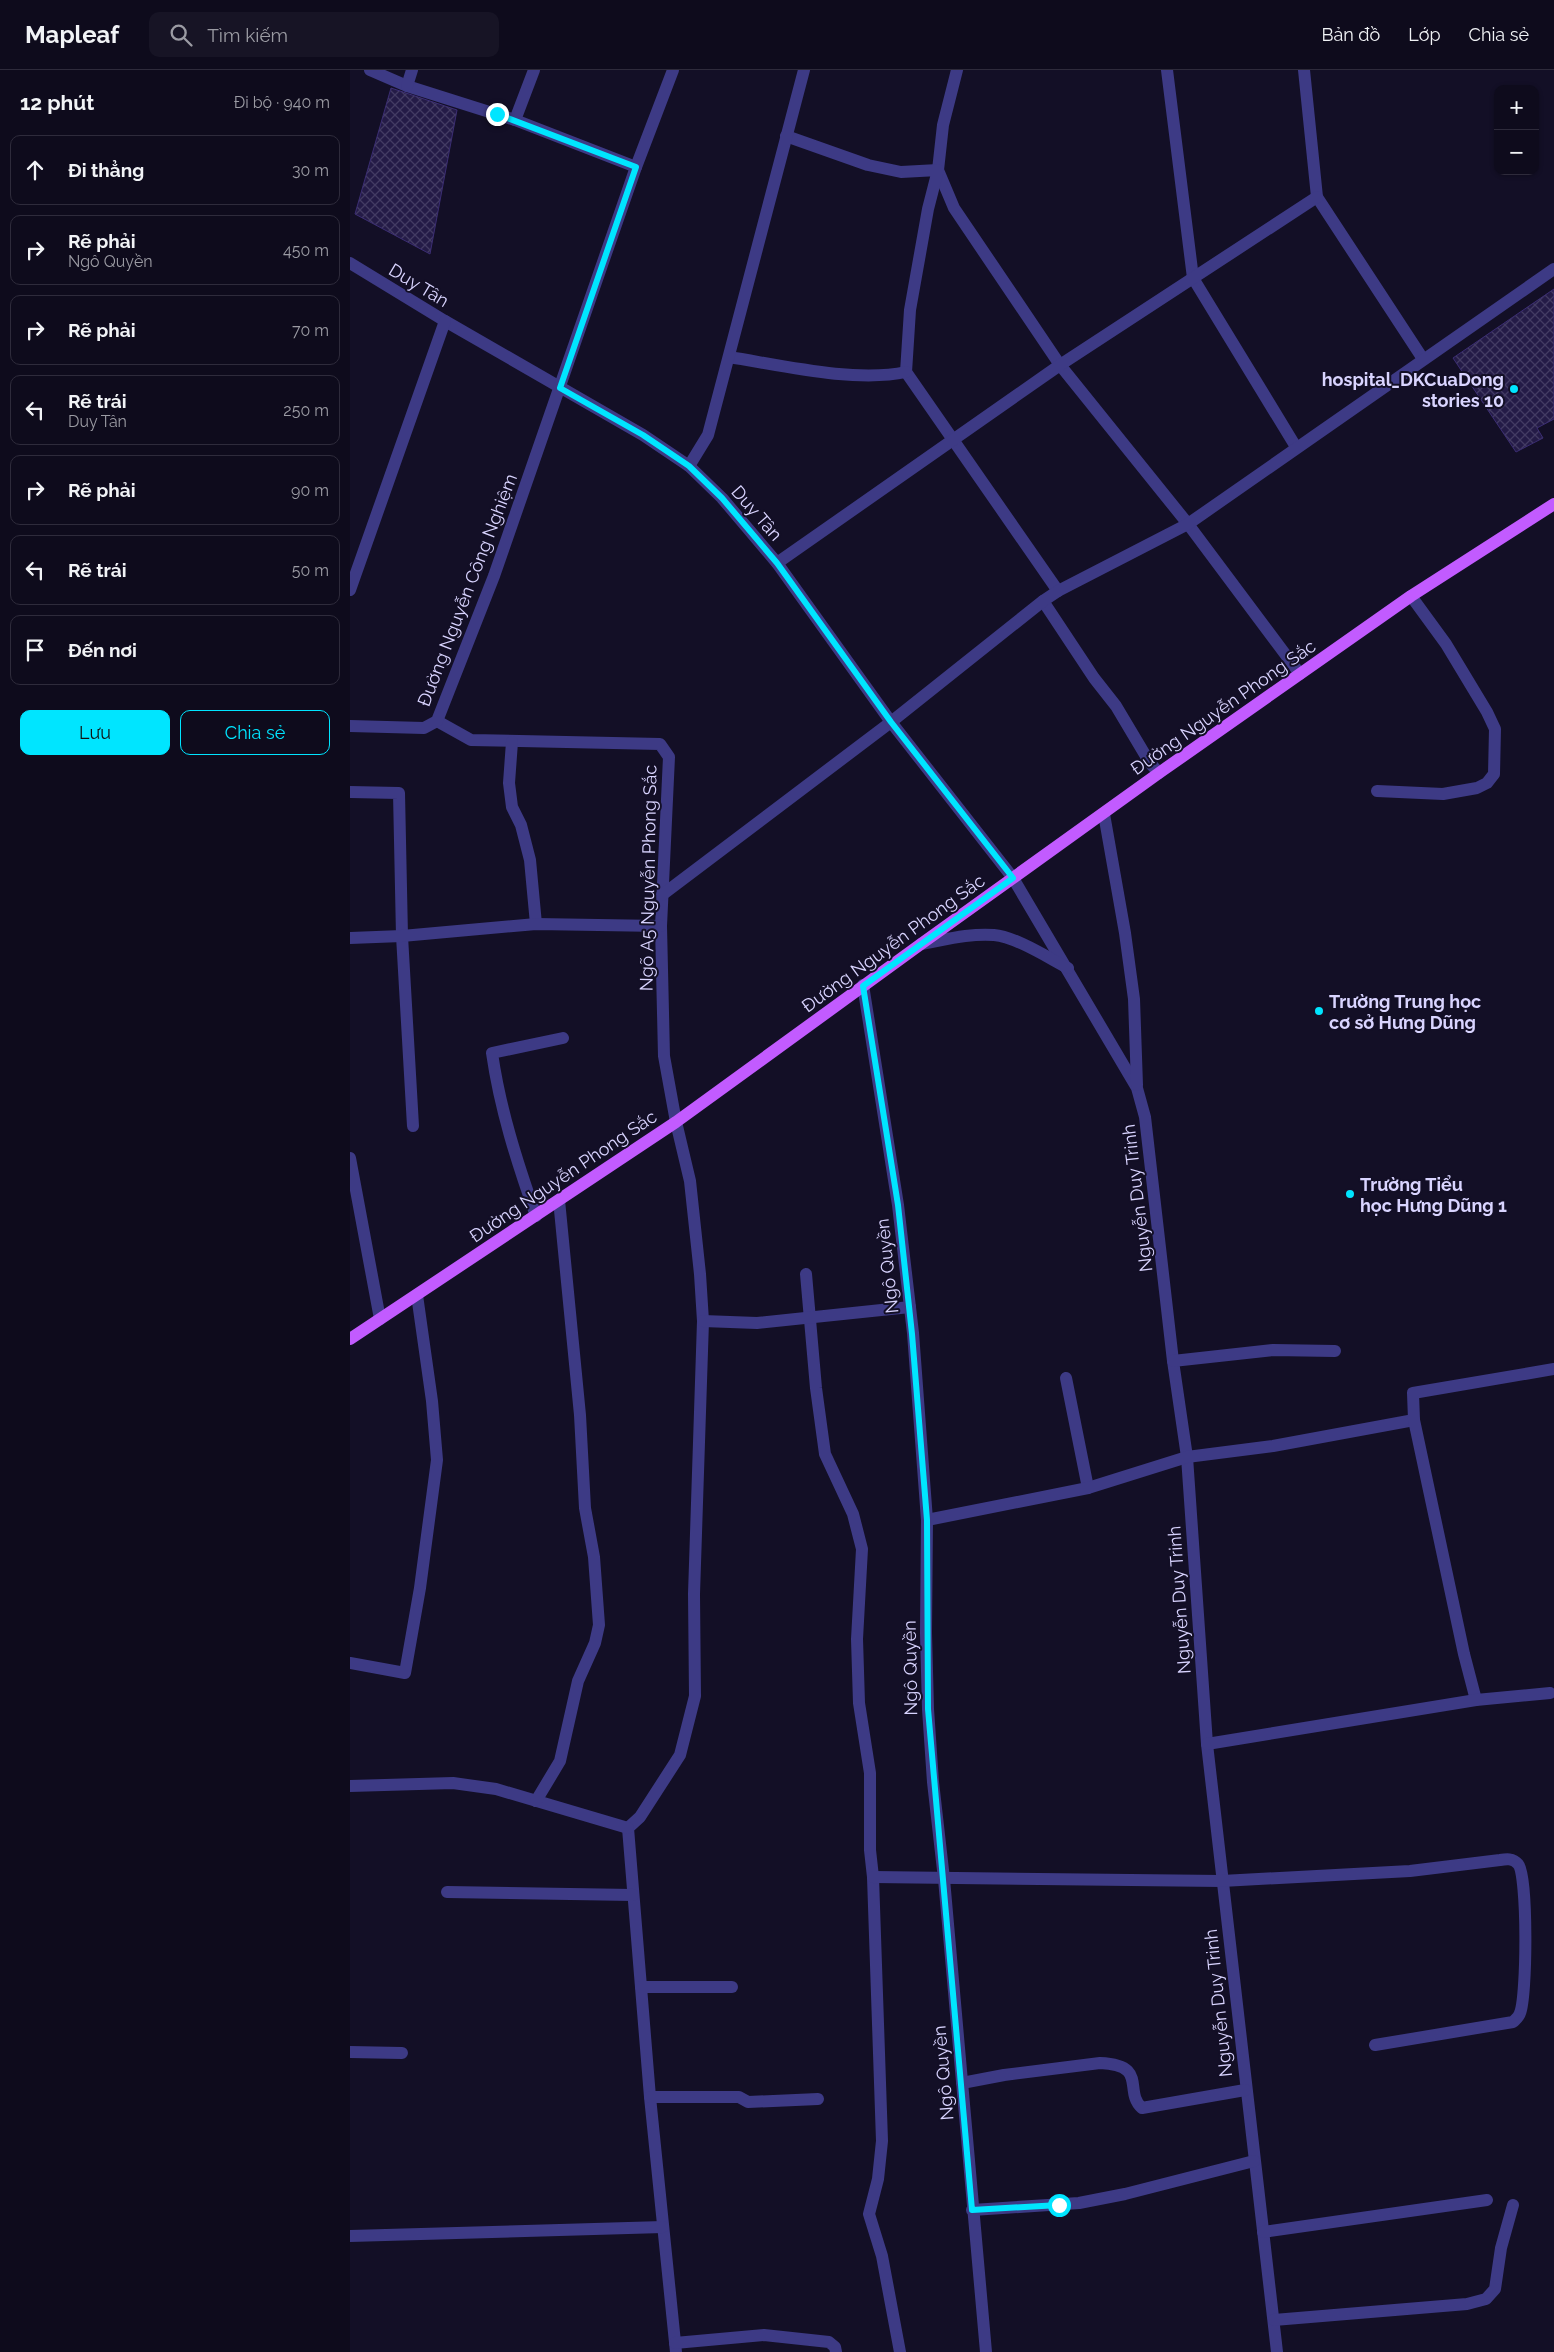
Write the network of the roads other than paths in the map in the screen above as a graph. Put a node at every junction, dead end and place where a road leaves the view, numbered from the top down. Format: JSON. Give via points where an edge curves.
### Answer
{"nodes":[{"id":1,"x":370,"y":70,"type":"edge"},
{"id":2,"x":412,"y":70,"type":"edge"},
{"id":3,"x":534,"y":70,"type":"edge"},
{"id":4,"x":672,"y":70,"type":"edge"},
{"id":5,"x":804,"y":70,"type":"edge"},
{"id":6,"x":957,"y":70,"type":"edge"},
{"id":7,"x":1166,"y":70,"type":"edge"},
{"id":8,"x":1304,"y":70,"type":"edge"},
{"id":9,"x":407,"y":86,"type":"junction"},
{"id":10,"x":515,"y":120,"type":"junction"},
{"id":11,"x":786,"y":136,"type":"junction"},
{"id":12,"x":636,"y":167,"type":"junction"},
{"id":13,"x":938,"y":170,"type":"junction"},
{"id":14,"x":1317,"y":197,"type":"junction"},
{"id":15,"x":350,"y":263,"type":"edge"},
{"id":16,"x":1554,"y":269,"type":"edge"},
{"id":17,"x":1194,"y":278,"type":"junction"},
{"id":18,"x":445,"y":321,"type":"junction"},
{"id":19,"x":729,"y":357,"type":"junction"},
{"id":20,"x":1423,"y":359,"type":"junction"},
{"id":21,"x":1060,"y":365,"type":"junction"},
{"id":22,"x":906,"y":372,"type":"junction"},
{"id":23,"x":560,"y":388,"type":"junction"},
{"id":24,"x":954,"y":440,"type":"junction"},
{"id":25,"x":1296,"y":447,"type":"junction"},
{"id":26,"x":689,"y":466,"type":"junction"},
{"id":27,"x":1554,"y":504,"type":"edge"},
{"id":28,"x":1188,"y":524,"type":"junction"},
{"id":29,"x":777,"y":563,"type":"junction"},
{"id":30,"x":350,"y":590,"type":"edge"},
{"id":31,"x":1058,"y":591,"type":"junction"},
{"id":32,"x":1411,"y":596,"type":"junction"},
{"id":33,"x":1043,"y":601,"type":"junction"},
{"id":34,"x":1300,"y":674,"type":"junction"},
{"id":35,"x":437,"y":721,"type":"junction"},
{"id":36,"x":891,"y":722,"type":"junction"},
{"id":37,"x":350,"y":726,"type":"edge"},
{"id":38,"x":512,"y":742,"type":"junction"},
{"id":39,"x":1159,"y":773,"type":"junction"},
{"id":40,"x":1377,"y":791,"type":"dead end"},
{"id":41,"x":350,"y":792,"type":"edge"},
{"id":42,"x":1104,"y":814,"type":"junction"},
{"id":43,"x":1013,"y":878,"type":"junction"},
{"id":44,"x":662,"y":894,"type":"junction"},
{"id":45,"x":536,"y":924,"type":"junction"},
{"id":46,"x":661,"y":926,"type":"junction"},
{"id":47,"x":402,"y":936,"type":"junction"},
{"id":48,"x":350,"y":938,"type":"edge"},
{"id":49,"x":921,"y":944,"type":"junction"},
{"id":50,"x":1068,"y":968,"type":"junction"},
{"id":51,"x":863,"y":986,"type":"junction"},
{"id":52,"x":563,"y":1038,"type":"dead end"},
{"id":53,"x":1137,"y":1088,"type":"junction"},
{"id":54,"x":676,"y":1122,"type":"junction"},
{"id":55,"x":413,"y":1126,"type":"dead end"},
{"id":56,"x":350,"y":1158,"type":"edge"},
{"id":57,"x":559,"y":1200,"type":"junction"},
{"id":58,"x":536,"y":1216,"type":"junction"},
{"id":59,"x":806,"y":1274,"type":"dead end"},
{"id":60,"x":417,"y":1294,"type":"junction"},
{"id":61,"x":910,"y":1307,"type":"junction"},
{"id":62,"x":810,"y":1318,"type":"junction"},
{"id":63,"x":380,"y":1319,"type":"junction"},
{"id":64,"x":702,"y":1320,"type":"junction"},
{"id":65,"x":350,"y":1339,"type":"edge"},
{"id":66,"x":1335,"y":1351,"type":"dead end"},
{"id":67,"x":1173,"y":1361,"type":"junction"},
{"id":68,"x":1554,"y":1369,"type":"edge"},
{"id":69,"x":1066,"y":1378,"type":"dead end"},
{"id":70,"x":1414,"y":1420,"type":"junction"},
{"id":71,"x":1187,"y":1457,"type":"junction"},
{"id":72,"x":1088,"y":1488,"type":"junction"},
{"id":73,"x":927,"y":1520,"type":"junction"},
{"id":74,"x":350,"y":1663,"type":"edge"},
{"id":75,"x":1550,"y":1693,"type":"dead end"},
{"id":76,"x":1476,"y":1700,"type":"junction"},
{"id":77,"x":1207,"y":1744,"type":"junction"},
{"id":78,"x":350,"y":1786,"type":"edge"},
{"id":79,"x":536,"y":1801,"type":"junction"},
{"id":80,"x":628,"y":1828,"type":"junction"},
{"id":81,"x":873,"y":1877,"type":"junction"},
{"id":82,"x":944,"y":1878,"type":"junction"},
{"id":83,"x":1222,"y":1881,"type":"junction"},
{"id":84,"x":447,"y":1892,"type":"dead end"},
{"id":85,"x":633,"y":1895,"type":"junction"},
{"id":86,"x":641,"y":1987,"type":"junction"},
{"id":87,"x":732,"y":1987,"type":"dead end"},
{"id":88,"x":1375,"y":2045,"type":"dead end"},
{"id":89,"x":350,"y":2052,"type":"edge"},
{"id":90,"x":402,"y":2053,"type":"dead end"},
{"id":91,"x":962,"y":2084,"type":"junction"},
{"id":92,"x":1245,"y":2090,"type":"junction"},
{"id":93,"x":650,"y":2097,"type":"junction"},
{"id":94,"x":818,"y":2100,"type":"dead end"},
{"id":95,"x":1254,"y":2161,"type":"junction"},
{"id":96,"x":1487,"y":2200,"type":"dead end"},
{"id":97,"x":1513,"y":2205,"type":"dead end"},
{"id":98,"x":972,"y":2210,"type":"junction"},
{"id":99,"x":663,"y":2227,"type":"junction"},
{"id":100,"x":1263,"y":2232,"type":"junction"},
{"id":101,"x":350,"y":2236,"type":"edge"},
{"id":102,"x":1274,"y":2320,"type":"junction"},
{"id":103,"x":675,"y":2348,"type":"edge"},
{"id":104,"x":836,"y":2352,"type":"edge"},
{"id":105,"x":900,"y":2352,"type":"edge"},
{"id":106,"x":986,"y":2352,"type":"edge"},
{"id":107,"x":1277,"y":2352,"type":"edge"}],
"edges":[{"from":1,"to":9,"type":"street"},
{"from":2,"to":9,"type":"street"},
{"from":3,"to":10,"type":"street"},
{"from":4,"to":12,"type":"street","name":"Đường Nguyễn Công Nghiệm"},
{"from":5,"to":11,"type":"street"},
{"from":6,"to":13,"type":"street","via":[[943,124]]},
{"from":7,"to":17,"type":"street"},
{"from":8,"to":14,"type":"street"},
{"from":9,"to":10,"type":"street"},
{"from":10,"to":12,"type":"street"},
{"from":11,"to":13,"type":"street","via":[[868,165],[901,172]]},
{"from":11,"to":19,"type":"street"},
{"from":12,"to":23,"type":"street","name":"Đường Nguyễn Công Nghiệm"},
{"from":13,"to":21,"type":"street","via":[[954,208]]},
{"from":13,"to":22,"type":"street","via":[[910,310]]},
{"from":14,"to":17,"type":"street"},
{"from":14,"to":20,"type":"street"},
{"from":15,"to":18,"type":"street","name":"Duy Tân"},
{"from":16,"to":20,"type":"street"},
{"from":17,"to":21,"type":"street"},
{"from":17,"to":25,"type":"street"},
{"from":18,"to":23,"type":"street","name":"Duy Tân"},
{"from":18,"to":30,"type":"street"},
{"from":19,"to":22,"type":"street","via":[[855,374]]},
{"from":19,"to":26,"type":"street","via":[[708,434]]},
{"from":20,"to":25,"type":"street"},
{"from":21,"to":24,"type":"street"},
{"from":21,"to":28,"type":"street"},
{"from":22,"to":24,"type":"street"},
{"from":23,"to":26,"type":"street","name":"Duy Tân","via":[[643,435]]},
{"from":23,"to":35,"type":"street","name":"Đường Nguyễn Công Nghiệm","via":[[494,576]]},
{"from":24,"to":29,"type":"street"},
{"from":24,"to":31,"type":"street"},
{"from":25,"to":28,"type":"street"},
{"from":26,"to":29,"type":"street","name":"Duy Tân","via":[[722,498]]},
{"from":27,"to":32,"type":"main road","name":"Đường Nguyễn Phong Sắc"},
{"from":28,"to":31,"type":"street"},
{"from":28,"to":34,"type":"street"},
{"from":29,"to":36,"type":"street","name":"Duy Tân"},
{"from":31,"to":33,"type":"street"},
{"from":32,"to":34,"type":"main road","name":"Đường Nguyễn Phong Sắc"},
{"from":32,"to":40,"type":"street","via":[[1446,644],[1495,729],[1494,774],[1477,788],[1442,794]]},
{"from":33,"to":36,"type":"street"},
{"from":33,"to":39,"type":"street"},
{"from":34,"to":39,"type":"main road","name":"Đường Nguyễn Phong Sắc"},
{"from":35,"to":37,"type":"street","name":"Đường Nguyễn Công Nghiệm","via":[[424,728]]},
{"from":35,"to":38,"type":"street","name":"Ngõ A5 Nguyễn Phong Sắc","via":[[471,740]]},
{"from":36,"to":43,"type":"street","name":"Duy Tân"},
{"from":36,"to":44,"type":"street"},
{"from":38,"to":44,"type":"street","name":"Ngõ A5 Nguyễn Phong Sắc","via":[[660,744],[669,758]]},
{"from":38,"to":45,"type":"street","via":[[509,784],[512,807],[521,825],[530,860]]},
{"from":39,"to":42,"type":"main road","name":"Đường Nguyễn Phong Sắc"},
{"from":41,"to":47,"type":"street","via":[[399,793]]},
{"from":42,"to":43,"type":"main road","name":"Đường Nguyễn Phong Sắc"},
{"from":42,"to":53,"type":"street","via":[[1134,999]]},
{"from":43,"to":49,"type":"main road","name":"Đường Nguyễn Phong Sắc"},
{"from":43,"to":50,"type":"street","name":"Nguyễn Duy Trinh"},
{"from":44,"to":46,"type":"street","name":"Ngõ A5 Nguyễn Phong Sắc"},
{"from":45,"to":46,"type":"street"},
{"from":45,"to":47,"type":"street"},
{"from":46,"to":54,"type":"street","name":"Ngõ A5 Nguyễn Phong Sắc","via":[[664,1056]]},
{"from":47,"to":48,"type":"street"},
{"from":47,"to":55,"type":"street"},
{"from":49,"to":50,"type":"street","via":[[996,935],[1022,944]]},
{"from":49,"to":51,"type":"main road","name":"Đường Nguyễn Phong Sắc"},
{"from":50,"to":53,"type":"street","name":"Nguyễn Duy Trinh"},
{"from":51,"to":54,"type":"main road","name":"Đường Nguyễn Phong Sắc"},
{"from":51,"to":61,"type":"street","name":"Ngô Quyền","via":[[898,1205]]},
{"from":52,"to":58,"type":"street","via":[[492,1053],[497,1094]]},
{"from":53,"to":67,"type":"street","name":"Nguyễn Duy Trinh","via":[[1145,1117]]},
{"from":54,"to":57,"type":"main road","name":"Đường Nguyễn Phong Sắc"},
{"from":54,"to":64,"type":"street","name":"Ngõ A5 Nguyễn Phong Sắc","via":[[690,1181]]},
{"from":56,"to":63,"type":"street"},
{"from":57,"to":58,"type":"main road","name":"Đường Nguyễn Phong Sắc"},
{"from":57,"to":79,"type":"street","via":[[580,1415],[585,1508],[594,1557],[599,1625],[595,1643],[578,1681],[560,1761]]},
{"from":58,"to":60,"type":"main road","name":"Đường Nguyễn Phong Sắc"},
{"from":59,"to":62,"type":"street"},
{"from":60,"to":63,"type":"main road","name":"Đường Nguyễn Phong Sắc"},
{"from":60,"to":74,"type":"street","via":[[437,1460],[405,1673]]},
{"from":61,"to":62,"type":"street"},
{"from":61,"to":73,"type":"street","name":"Ngô Quyền"},
{"from":62,"to":64,"type":"street","via":[[757,1323]]},
{"from":62,"to":81,"type":"street","via":[[825,1454],[853,1514],[862,1549],[857,1639],[859,1703],[870,1773]]},
{"from":63,"to":65,"type":"main road","name":"Đường Nguyễn Phong Sắc"},
{"from":64,"to":80,"type":"street","name":"Ngõ A5 Nguyễn Phong Sắc","via":[[694,1696],[680,1755],[640,1816]]},
{"from":66,"to":67,"type":"street","via":[[1274,1350]]},
{"from":67,"to":71,"type":"street","name":"Nguyễn Duy Trinh"},
{"from":68,"to":70,"type":"street","via":[[1413,1393]]},
{"from":69,"to":72,"type":"street"},
{"from":70,"to":71,"type":"street","via":[[1273,1446]]},
{"from":70,"to":76,"type":"street"},
{"from":71,"to":72,"type":"street"},
{"from":71,"to":77,"type":"street","name":"Nguyễn Duy Trinh"},
{"from":72,"to":73,"type":"street"},
{"from":73,"to":82,"type":"street","name":"Ngô Quyền","via":[[928,1709]]},
{"from":75,"to":76,"type":"street"},
{"from":76,"to":77,"type":"street"},
{"from":77,"to":83,"type":"street","name":"Nguyễn Duy Trinh"},
{"from":78,"to":79,"type":"street","via":[[453,1783]]},
{"from":79,"to":80,"type":"street"},
{"from":80,"to":85,"type":"street"},
{"from":81,"to":82,"type":"street"},
{"from":81,"to":105,"type":"street","via":[[882,2141],[878,2179],[869,2214],[882,2256]]},
{"from":82,"to":83,"type":"street"},
{"from":82,"to":91,"type":"street","name":"Ngô Quyền"},
{"from":83,"to":88,"type":"street","via":[[1410,1871],[1511,1859],[1517,1863],[1522,1872],[1525,1906],[1524,1997],[1520,2015],[1513,2022]]},
{"from":83,"to":92,"type":"street","name":"Nguyễn Duy Trinh"},
{"from":84,"to":85,"type":"street"},
{"from":85,"to":86,"type":"street"},
{"from":86,"to":87,"type":"street"},
{"from":86,"to":93,"type":"street"},
{"from":89,"to":90,"type":"street"},
{"from":91,"to":92,"type":"street","via":[[1100,2062],[1113,2063],[1130,2074],[1137,2104],[1142,2108]]},
{"from":91,"to":98,"type":"street","name":"Ngô Quyền"},
{"from":92,"to":95,"type":"street","name":"Nguyễn Duy Trinh"},
{"from":93,"to":94,"type":"street","via":[[738,2097],[748,2102]]},
{"from":93,"to":99,"type":"street"},
{"from":95,"to":98,"type":"street","via":[[1079,2204]]},
{"from":95,"to":100,"type":"street","name":"Nguyễn Duy Trinh"},
{"from":96,"to":100,"type":"street"},
{"from":97,"to":102,"type":"street","via":[[1501,2248],[1497,2283],[1486,2299],[1468,2304]]},
{"from":98,"to":106,"type":"street","name":"Ngô Quyền"},
{"from":99,"to":101,"type":"street"},
{"from":99,"to":103,"type":"street"},
{"from":100,"to":102,"type":"street","name":"Nguyễn Duy Trinh"},
{"from":102,"to":107,"type":"street","name":"Nguyễn Duy Trinh"},
{"from":103,"to":104,"type":"street","via":[[764,2335],[829,2342]]}]}
